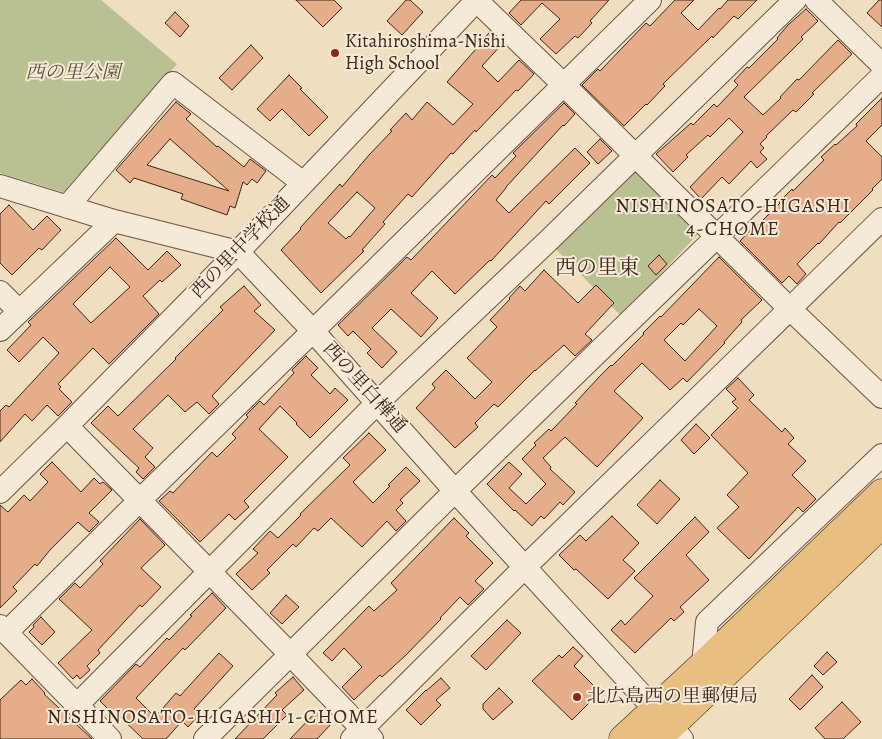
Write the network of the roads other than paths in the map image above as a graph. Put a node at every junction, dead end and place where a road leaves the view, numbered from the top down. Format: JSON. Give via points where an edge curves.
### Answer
{"nodes":[{"id":1,"x":476,"y":0,"type":"edge"},
{"id":2,"x":650,"y":0,"type":"edge"},
{"id":3,"x":794,"y":0,"type":"edge"},
{"id":4,"x":816,"y":0,"type":"edge"},
{"id":5,"x":882,"y":65,"type":"edge"},
{"id":6,"x":882,"y":76,"type":"edge"},
{"id":7,"x":564,"y":84,"type":"junction"},
{"id":8,"x":635,"y":155,"type":"junction"},
{"id":9,"x":303,"y":183,"type":"junction"},
{"id":10,"x":0,"y":186,"type":"edge"},
{"id":11,"x":67,"y":207,"type":"junction"},
{"id":12,"x":882,"y":219,"type":"edge"},
{"id":13,"x":114,"y":221,"type":"junction"},
{"id":14,"x":717,"y":236,"type":"junction"},
{"id":15,"x":238,"y":252,"type":"junction"},
{"id":16,"x":0,"y":292,"type":"edge"},
{"id":17,"x":790,"y":309,"type":"junction"},
{"id":18,"x":19,"y":311,"type":"junction"},
{"id":19,"x":0,"y":330,"type":"edge"},
{"id":20,"x":313,"y":331,"type":"junction"},
{"id":21,"x":882,"y":398,"type":"edge"},
{"id":22,"x":378,"y":403,"type":"junction"},
{"id":23,"x":67,"y":426,"type":"junction"},
{"id":24,"x":882,"y":455,"type":"edge"},
{"id":25,"x":455,"y":491,"type":"junction"},
{"id":26,"x":0,"y":492,"type":"edge"},
{"id":27,"x":882,"y":493,"type":"edge"},
{"id":28,"x":139,"y":501,"type":"junction"},
{"id":29,"x":882,"y":524,"type":"edge"},
{"id":30,"x":525,"y":567,"type":"junction"},
{"id":31,"x":209,"y":572,"type":"junction"},
{"id":32,"x":3,"y":630,"type":"edge"},
{"id":33,"x":290,"y":654,"type":"junction"},
{"id":34,"x":703,"y":665,"type":"junction"},
{"id":35,"x":77,"y":705,"type":"junction"},
{"id":36,"x":666,"y":729,"type":"edge"},
{"id":37,"x":362,"y":736,"type":"edge"},
{"id":38,"x":110,"y":739,"type":"edge"},
{"id":39,"x":205,"y":739,"type":"edge"},
{"id":40,"x":623,"y":739,"type":"edge"}],
"edges":[{"from":1,"to":7,"type":"street"},
{"from":1,"to":9,"type":"street","name":"西の里中学校通"},
{"from":2,"to":7,"type":"street"},
{"from":3,"to":8,"type":"street"},
{"from":4,"to":5,"type":"street"},
{"from":6,"to":14,"type":"street"},
{"from":7,"to":8,"type":"street"},
{"from":7,"to":20,"type":"street"},
{"from":8,"to":14,"type":"street"},
{"from":8,"to":22,"type":"street"},
{"from":9,"to":11,"type":"street","via":[[172,83]]},
{"from":9,"to":15,"type":"street","name":"西の里中学校通"},
{"from":10,"to":11,"type":"street"},
{"from":11,"to":13,"type":"street"},
{"from":12,"to":17,"type":"street"},
{"from":13,"to":15,"type":"street"},
{"from":13,"to":18,"type":"street"},
{"from":14,"to":17,"type":"street"},
{"from":14,"to":25,"type":"street"},
{"from":15,"to":20,"type":"street","name":"西の里白樺通"},
{"from":15,"to":23,"type":"street","name":"西の里中学校通"},
{"from":16,"to":18,"type":"street"},
{"from":17,"to":21,"type":"street"},
{"from":17,"to":30,"type":"street"},
{"from":18,"to":19,"type":"street"},
{"from":20,"to":22,"type":"street","name":"西の里白樺通"},
{"from":20,"to":28,"type":"street"},
{"from":22,"to":25,"type":"street","name":"西の里白樺通"},
{"from":22,"to":31,"type":"street"},
{"from":23,"to":26,"type":"street","name":"西の里中学校通"},
{"from":23,"to":28,"type":"street"},
{"from":24,"to":34,"type":"street","via":[[707,622]]},
{"from":25,"to":30,"type":"street","name":"西の里白樺通"},
{"from":25,"to":33,"type":"street"},
{"from":27,"to":34,"type":"highway"},
{"from":28,"to":31,"type":"street"},
{"from":28,"to":32,"type":"street"},
{"from":29,"to":36,"type":"highway"},
{"from":30,"to":36,"type":"street","name":"西の里白樺通"},
{"from":30,"to":37,"type":"street"},
{"from":31,"to":33,"type":"street"},
{"from":31,"to":35,"type":"street"},
{"from":32,"to":35,"type":"street"},
{"from":33,"to":37,"type":"street"},
{"from":33,"to":39,"type":"street"},
{"from":34,"to":36,"type":"highway"},
{"from":35,"to":38,"type":"street"},
{"from":36,"to":40,"type":"highway"}]}
